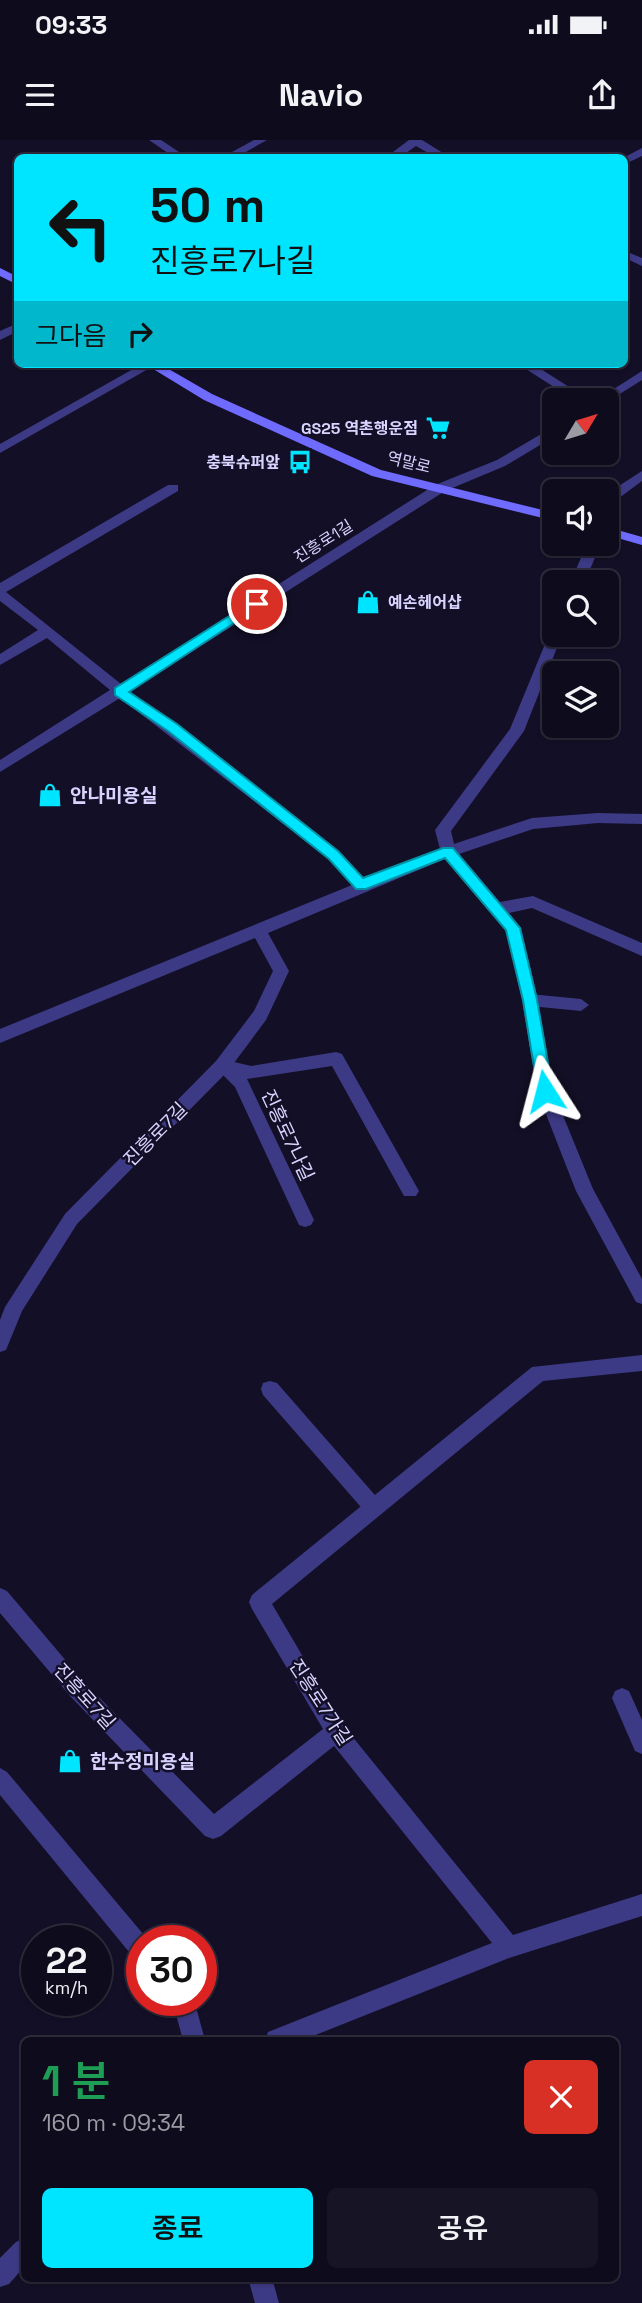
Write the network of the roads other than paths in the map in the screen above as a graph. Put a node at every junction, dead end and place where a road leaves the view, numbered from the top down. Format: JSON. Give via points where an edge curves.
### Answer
{"nodes":[{"id":1,"x":154,"y":140,"type":"edge"},
{"id":2,"x":262,"y":140,"type":"edge"},
{"id":3,"x":415,"y":140,"type":"edge"},
{"id":4,"x":177,"y":154,"type":"edge"},
{"id":5,"x":234,"y":154,"type":"edge"},
{"id":6,"x":398,"y":154,"type":"edge"},
{"id":7,"x":439,"y":154,"type":"edge"},
{"id":8,"x":144,"y":368,"type":"edge"},
{"id":9,"x":158,"y":368,"type":"edge"},
{"id":10,"x":531,"y":368,"type":"edge"},
{"id":11,"x":642,"y":375,"type":"edge"},
{"id":12,"x":564,"y":388,"type":"edge"},
{"id":13,"x":620,"y":389,"type":"edge"},
{"id":14,"x":542,"y":438,"type":"edge"},
{"id":15,"x":0,"y":449,"type":"edge"},
{"id":16,"x":642,"y":475,"type":"edge"},
{"id":17,"x":173,"y":488,"type":"dead end"},
{"id":18,"x":440,"y":488,"type":"junction"},
{"id":19,"x":619,"y":492,"type":"edge"},
{"id":20,"x":542,"y":514,"type":"edge"},
{"id":21,"x":619,"y":534,"type":"edge"},
{"id":22,"x":642,"y":541,"type":"edge"},
{"id":23,"x":0,"y":591,"type":"edge"},
{"id":24,"x":47,"y":631,"type":"junction"},
{"id":25,"x":550,"y":647,"type":"edge"},
{"id":26,"x":0,"y":660,"type":"edge"},
{"id":27,"x":120,"y":691,"type":"junction"},
{"id":28,"x":0,"y":768,"type":"edge"},
{"id":29,"x":642,"y":819,"type":"edge"},
{"id":30,"x":448,"y":852,"type":"junction"},
{"id":31,"x":361,"y":885,"type":"junction"},
{"id":32,"x":497,"y":909,"type":"junction"},
{"id":33,"x":258,"y":929,"type":"junction"},
{"id":34,"x":642,"y":950,"type":"edge"},
{"id":35,"x":530,"y":1000,"type":"junction"},
{"id":36,"x":580,"y":1005,"type":"dead end"},
{"id":37,"x":0,"y":1036,"type":"edge"},
{"id":38,"x":222,"y":1066,"type":"junction"},
{"id":39,"x":410,"y":1191,"type":"dead end"},
{"id":40,"x":305,"y":1220,"type":"dead end"},
{"id":41,"x":642,"y":1296,"type":"edge"},
{"id":42,"x":0,"y":1344,"type":"edge"},
{"id":43,"x":642,"y":1363,"type":"edge"},
{"id":44,"x":270,"y":1390,"type":"dead end"},
{"id":45,"x":374,"y":1508,"type":"junction"},
{"id":46,"x":0,"y":1598,"type":"edge"},
{"id":47,"x":622,"y":1698,"type":"dead end"},
{"id":48,"x":336,"y":1732,"type":"junction"},
{"id":49,"x":642,"y":1744,"type":"edge"},
{"id":50,"x":0,"y":1779,"type":"edge"},
{"id":51,"x":642,"y":1905,"type":"edge"},
{"id":52,"x":126,"y":1931,"type":"edge"},
{"id":53,"x":509,"y":1947,"type":"junction"},
{"id":54,"x":187,"y":2016,"type":"edge"},
{"id":55,"x":193,"y":2037,"type":"edge"},
{"id":56,"x":284,"y":2037,"type":"edge"},
{"id":57,"x":21,"y":2253,"type":"edge"},
{"id":58,"x":0,"y":2275,"type":"edge"},
{"id":59,"x":261,"y":2282,"type":"edge"},
{"id":60,"x":267,"y":2303,"type":"edge"}],
"edges":[{"from":1,"to":4,"type":"street"},
{"from":2,"to":5,"type":"street"},
{"from":3,"to":6,"type":"street"},
{"from":3,"to":7,"type":"street"},
{"from":8,"to":15,"type":"street"},
{"from":9,"to":18,"type":"street","name":"역말로","via":[[208,397],[377,473]]},
{"from":10,"to":12,"type":"street"},
{"from":11,"to":13,"type":"street"},
{"from":14,"to":18,"type":"street","name":"진흥로1길","via":[[501,463]]},
{"from":16,"to":19,"type":"street"},
{"from":17,"to":23,"type":"street"},
{"from":18,"to":20,"type":"street","name":"역말로"},
{"from":18,"to":27,"type":"street","name":"진흥로1길"},
{"from":21,"to":22,"type":"street"},
{"from":23,"to":24,"type":"street"},
{"from":24,"to":26,"type":"street"},
{"from":24,"to":27,"type":"street"},
{"from":25,"to":30,"type":"street","via":[[517,731],[443,830]]},
{"from":27,"to":28,"type":"street","name":"진흥로1길"},
{"from":27,"to":31,"type":"street","via":[[334,855]]},
{"from":29,"to":30,"type":"street","via":[[532,824]]},
{"from":30,"to":31,"type":"street"},
{"from":30,"to":32,"type":"street"},
{"from":31,"to":33,"type":"street"},
{"from":32,"to":34,"type":"street","via":[[533,902]]},
{"from":32,"to":35,"type":"street","via":[[513,928]]},
{"from":33,"to":37,"type":"street"},
{"from":33,"to":38,"type":"street","via":[[281,971],[260,1015]]},
{"from":35,"to":36,"type":"street"},
{"from":35,"to":41,"type":"street","via":[[545,1091],[585,1191]]},
{"from":38,"to":39,"type":"street","via":[[251,1073],[336,1059]]},
{"from":38,"to":40,"type":"street","name":"진흥로7나길","via":[[242,1083]]},
{"from":38,"to":42,"type":"street","name":"진흥로7길","via":[[71,1219],[14,1307]]},
{"from":43,"to":45,"type":"street","name":"진흥로7가길","via":[[539,1373]]},
{"from":44,"to":45,"type":"street"},
{"from":45,"to":48,"type":"street","name":"진흥로7가길","via":[[258,1602]]},
{"from":46,"to":48,"type":"street","name":"진흥로7길","via":[[77,1689],[213,1828]]},
{"from":47,"to":49,"type":"street"},
{"from":48,"to":53,"type":"street","name":"진흥로7가길"},
{"from":50,"to":52,"type":"street"},
{"from":51,"to":53,"type":"street"},
{"from":53,"to":56,"type":"street"},
{"from":54,"to":55,"type":"street"},
{"from":57,"to":58,"type":"street"},
{"from":59,"to":60,"type":"street"}]}
